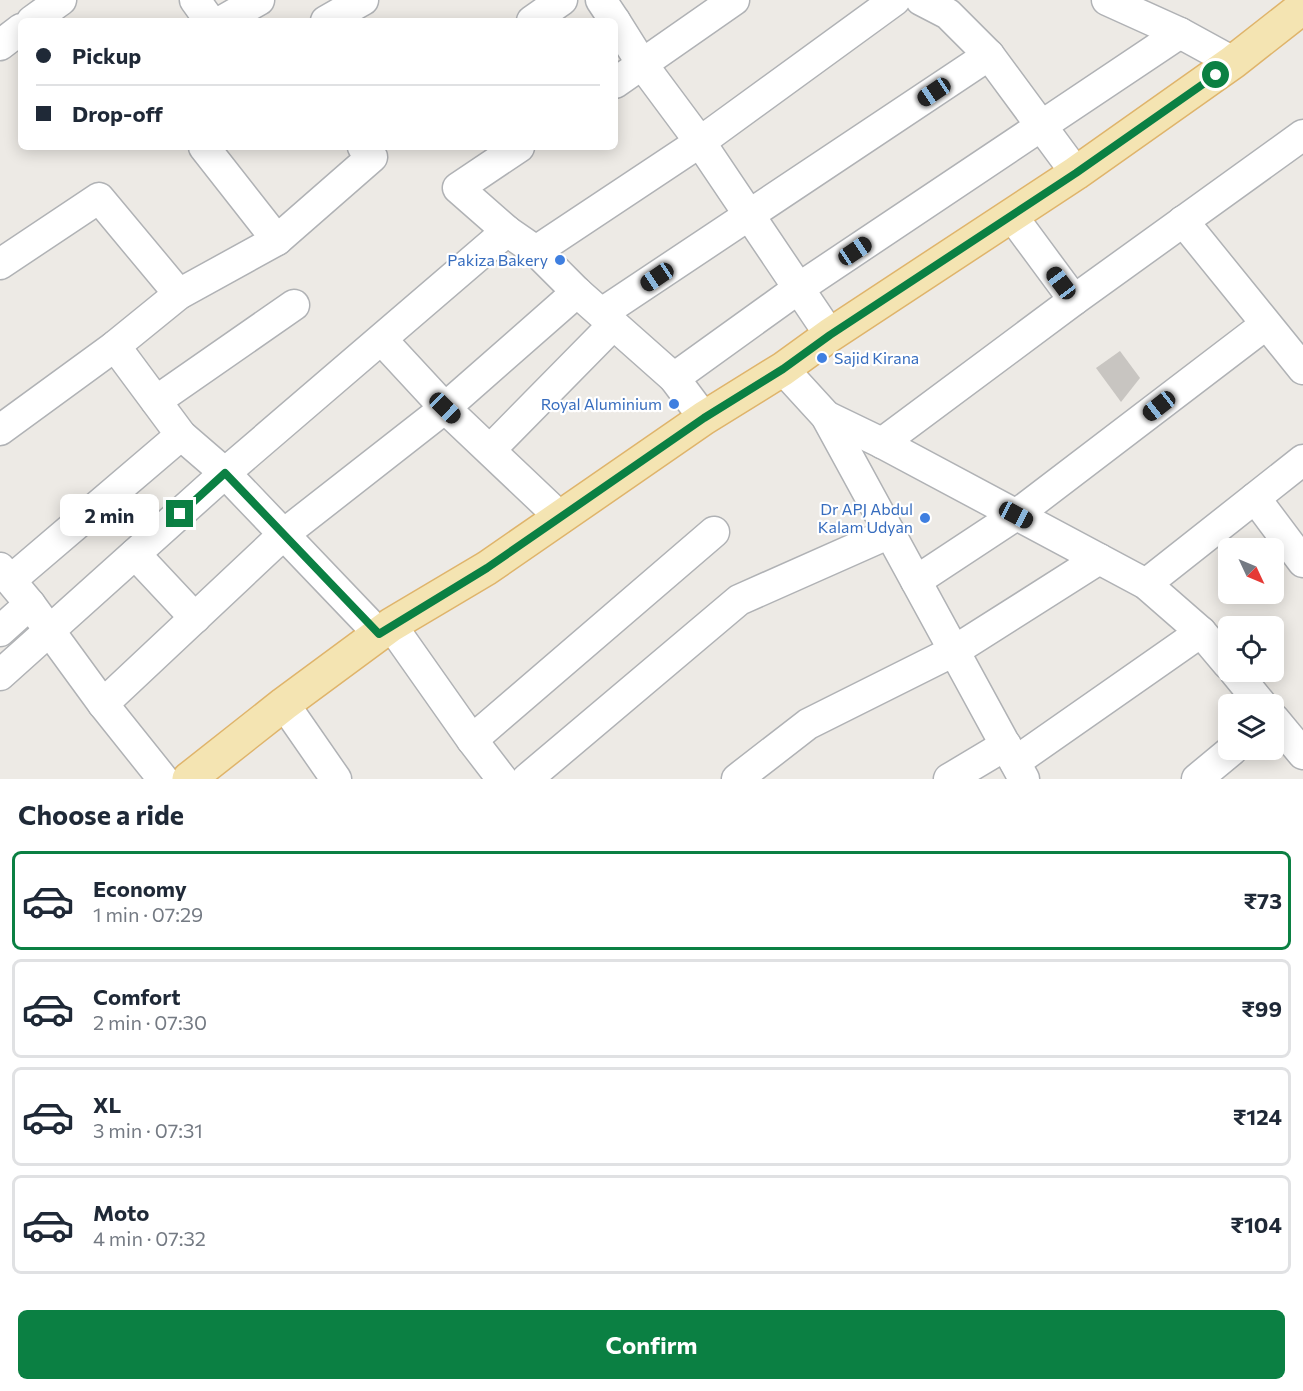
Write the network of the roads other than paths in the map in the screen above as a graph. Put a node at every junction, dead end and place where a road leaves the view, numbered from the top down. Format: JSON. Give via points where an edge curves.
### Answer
{"nodes":[{"id":1,"x":61,"y":0,"type":"edge"},
{"id":2,"x":195,"y":0,"type":"edge"},
{"id":3,"x":259,"y":0,"type":"edge"},
{"id":4,"x":363,"y":0,"type":"edge"},
{"id":5,"x":562,"y":0,"type":"edge"},
{"id":6,"x":602,"y":0,"type":"edge"},
{"id":7,"x":734,"y":0,"type":"edge"},
{"id":8,"x":895,"y":0,"type":"edge"},
{"id":9,"x":921,"y":0,"type":"edge"},
{"id":10,"x":1107,"y":0,"type":"edge"},
{"id":11,"x":1303,"y":7,"type":"edge"},
{"id":12,"x":36,"y":18,"type":"edge"},
{"id":13,"x":208,"y":18,"type":"edge"},
{"id":14,"x":227,"y":18,"type":"edge"},
{"id":15,"x":331,"y":18,"type":"edge"},
{"id":16,"x":536,"y":18,"type":"edge"},
{"id":17,"x":613,"y":18,"type":"edge"},
{"id":18,"x":618,"y":26,"type":"edge"},
{"id":19,"x":18,"y":31,"type":"edge"},
{"id":20,"x":1180,"y":33,"type":"junction"},
{"id":21,"x":0,"y":45,"type":"edge"},
{"id":22,"x":989,"y":55,"type":"junction"},
{"id":23,"x":1233,"y":62,"type":"junction"},
{"id":24,"x":642,"y":64,"type":"junction"},
{"id":25,"x":618,"y":81,"type":"edge"},
{"id":26,"x":1040,"y":126,"type":"junction"},
{"id":27,"x":700,"y":142,"type":"junction"},
{"id":28,"x":1299,"y":146,"type":"edge"},
{"id":29,"x":206,"y":150,"type":"edge"},
{"id":30,"x":365,"y":150,"type":"edge"},
{"id":31,"x":515,"y":150,"type":"edge"},
{"id":32,"x":1076,"y":173,"type":"junction"},
{"id":33,"x":749,"y":216,"type":"junction"},
{"id":34,"x":1012,"y":216,"type":"junction"},
{"id":35,"x":1183,"y":221,"type":"junction"},
{"id":36,"x":507,"y":231,"type":"junction"},
{"id":37,"x":277,"y":240,"type":"junction"},
{"id":38,"x":536,"y":251,"type":"junction"},
{"id":39,"x":4,"y":252,"type":"edge"},
{"id":40,"x":799,"y":288,"type":"junction"},
{"id":41,"x":577,"y":292,"type":"junction"},
{"id":42,"x":179,"y":294,"type":"junction"},
{"id":43,"x":1074,"y":300,"type":"junction"},
{"id":44,"x":294,"y":305,"type":"dead end"},
{"id":45,"x":608,"y":319,"type":"junction"},
{"id":46,"x":1265,"y":325,"type":"junction"},
{"id":47,"x":830,"y":335,"type":"junction"},
{"id":48,"x":382,"y":340,"type":"junction"},
{"id":49,"x":115,"y":346,"type":"junction"},
{"id":50,"x":783,"y":369,"type":"junction"},
{"id":51,"x":1303,"y":369,"type":"edge"},
{"id":52,"x":674,"y":378,"type":"junction"},
{"id":53,"x":156,"y":401,"type":"junction"},
{"id":54,"x":445,"y":408,"type":"junction"},
{"id":55,"x":826,"y":416,"type":"junction"},
{"id":56,"x":704,"y":418,"type":"junction"},
{"id":57,"x":2,"y":423,"type":"edge"},
{"id":58,"x":181,"y":435,"type":"junction"},
{"id":59,"x":882,"y":443,"type":"junction"},
{"id":60,"x":490,"y":450,"type":"junction"},
{"id":61,"x":1303,"y":460,"type":"edge"},
{"id":62,"x":225,"y":473,"type":"junction"},
{"id":63,"x":1255,"y":498,"type":"junction"},
{"id":64,"x":1016,"y":515,"type":"junction"},
{"id":65,"x":561,"y":518,"type":"junction"},
{"id":66,"x":714,"y":532,"type":"dead end"},
{"id":67,"x":890,"y":533,"type":"junction"},
{"id":68,"x":284,"y":534,"type":"junction"},
{"id":69,"x":135,"y":554,"type":"junction"},
{"id":70,"x":1099,"y":559,"type":"junction"},
{"id":71,"x":1303,"y":562,"type":"edge"},
{"id":72,"x":5,"y":574,"type":"edge"},
{"id":73,"x":916,"y":581,"type":"junction"},
{"id":74,"x":1146,"y":584,"type":"junction"},
{"id":75,"x":30,"y":604,"type":"junction"},
{"id":76,"x":195,"y":618,"type":"junction"},
{"id":77,"x":385,"y":630,"type":"junction"},
{"id":78,"x":0,"y":631,"type":"edge"},
{"id":79,"x":51,"y":631,"type":"junction"},
{"id":80,"x":1202,"y":632,"type":"junction"},
{"id":81,"x":954,"y":651,"type":"junction"},
{"id":82,"x":1218,"y":652,"type":"edge"},
{"id":83,"x":0,"y":675,"type":"edge"},
{"id":84,"x":1243,"y":682,"type":"edge"},
{"id":85,"x":1253,"y":694,"type":"edge"},
{"id":86,"x":104,"y":704,"type":"junction"},
{"id":87,"x":284,"y":704,"type":"junction"},
{"id":88,"x":1284,"y":729,"type":"edge"},
{"id":89,"x":472,"y":740,"type":"junction"},
{"id":90,"x":1300,"y":744,"type":"edge"},
{"id":91,"x":1221,"y":760,"type":"edge"},
{"id":92,"x":1015,"y":762,"type":"edge"},
{"id":93,"x":1200,"y":778,"type":"edge"},
{"id":94,"x":163,"y":779,"type":"edge"},
{"id":95,"x":189,"y":779,"type":"edge"},
{"id":96,"x":336,"y":779,"type":"edge"},
{"id":97,"x":502,"y":779,"type":"edge"},
{"id":98,"x":527,"y":779,"type":"edge"},
{"id":99,"x":737,"y":779,"type":"edge"},
{"id":100,"x":949,"y":779,"type":"edge"}],
"edges":[{"from":1,"to":12,"type":"street"},
{"from":2,"to":13,"type":"street"},
{"from":3,"to":14,"type":"street"},
{"from":4,"to":15,"type":"street"},
{"from":5,"to":16,"type":"street"},
{"from":6,"to":17,"type":"street"},
{"from":7,"to":24,"type":"street"},
{"from":8,"to":27,"type":"street"},
{"from":9,"to":22,"type":"street","via":[[948,14]]},
{"from":10,"to":20,"type":"street"},
{"from":11,"to":23,"type":"main road"},
{"from":18,"to":24,"type":"street"},
{"from":19,"to":21,"type":"street"},
{"from":20,"to":23,"type":"street"},
{"from":20,"to":26,"type":"street"},
{"from":22,"to":26,"type":"street"},
{"from":22,"to":33,"type":"street"},
{"from":23,"to":32,"type":"main road"},
{"from":24,"to":25,"type":"street"},
{"from":24,"to":27,"type":"street"},
{"from":26,"to":32,"type":"street"},
{"from":26,"to":40,"type":"street"},
{"from":27,"to":33,"type":"street"},
{"from":27,"to":38,"type":"street"},
{"from":28,"to":35,"type":"street"},
{"from":29,"to":37,"type":"street"},
{"from":30,"to":37,"type":"street","via":[[372,158]]},
{"from":31,"to":36,"type":"street","via":[[458,188]]},
{"from":32,"to":34,"type":"main road"},
{"from":33,"to":40,"type":"street"},
{"from":33,"to":45,"type":"street"},
{"from":34,"to":43,"type":"street"},
{"from":34,"to":47,"type":"main road"},
{"from":35,"to":43,"type":"street"},
{"from":35,"to":46,"type":"street"},
{"from":36,"to":38,"type":"street"},
{"from":36,"to":48,"type":"street"},
{"from":37,"to":42,"type":"street"},
{"from":38,"to":41,"type":"street"},
{"from":39,"to":42,"type":"street","via":[[99,198]]},
{"from":40,"to":47,"type":"street"},
{"from":40,"to":52,"type":"street"},
{"from":41,"to":45,"type":"street"},
{"from":41,"to":54,"type":"street"},
{"from":42,"to":49,"type":"street"},
{"from":43,"to":59,"type":"street"},
{"from":44,"to":53,"type":"street"},
{"from":45,"to":52,"type":"street"},
{"from":45,"to":60,"type":"street"},
{"from":46,"to":51,"type":"street"},
{"from":46,"to":64,"type":"street"},
{"from":47,"to":50,"type":"main road"},
{"from":48,"to":54,"type":"street"},
{"from":48,"to":62,"type":"street"},
{"from":49,"to":53,"type":"street"},
{"from":49,"to":57,"type":"street"},
{"from":50,"to":55,"type":"street"},
{"from":50,"to":56,"type":"main road"},
{"from":52,"to":56,"type":"street"},
{"from":53,"to":58,"type":"street"},
{"from":54,"to":60,"type":"street"},
{"from":54,"to":68,"type":"street"},
{"from":55,"to":59,"type":"street"},
{"from":55,"to":67,"type":"street"},
{"from":56,"to":65,"type":"main road"},
{"from":58,"to":62,"type":"street"},
{"from":58,"to":72,"type":"street"},
{"from":59,"to":64,"type":"street"},
{"from":60,"to":65,"type":"street"},
{"from":61,"to":63,"type":"street"},
{"from":62,"to":68,"type":"street"},
{"from":62,"to":69,"type":"street"},
{"from":63,"to":71,"type":"street"},
{"from":63,"to":74,"type":"street"},
{"from":64,"to":70,"type":"street"},
{"from":64,"to":73,"type":"street"},
{"from":65,"to":77,"type":"main road"},
{"from":66,"to":89,"type":"street"},
{"from":67,"to":73,"type":"street"},
{"from":67,"to":98,"type":"street","via":[[739,600]]},
{"from":68,"to":76,"type":"street"},
{"from":68,"to":77,"type":"street"},
{"from":69,"to":76,"type":"street"},
{"from":69,"to":79,"type":"street"},
{"from":70,"to":74,"type":"street"},
{"from":70,"to":81,"type":"street"},
{"from":72,"to":75,"type":"street"},
{"from":73,"to":81,"type":"street"},
{"from":74,"to":80,"type":"street"},
{"from":75,"to":78,"type":"street"},
{"from":75,"to":79,"type":"street"},
{"from":76,"to":86,"type":"street"},
{"from":77,"to":87,"type":"main road"},
{"from":77,"to":89,"type":"street"},
{"from":79,"to":83,"type":"street"},
{"from":79,"to":86,"type":"street"},
{"from":80,"to":82,"type":"street"},
{"from":80,"to":92,"type":"street"},
{"from":81,"to":92,"type":"street"},
{"from":81,"to":99,"type":"street","via":[[808,724]]},
{"from":84,"to":85,"type":"street"},
{"from":86,"to":94,"type":"street"},
{"from":87,"to":95,"type":"main road"},
{"from":87,"to":96,"type":"street"},
{"from":88,"to":90,"type":"street"},
{"from":89,"to":97,"type":"street"},
{"from":91,"to":93,"type":"street"},
{"from":92,"to":100,"type":"street"}]}
